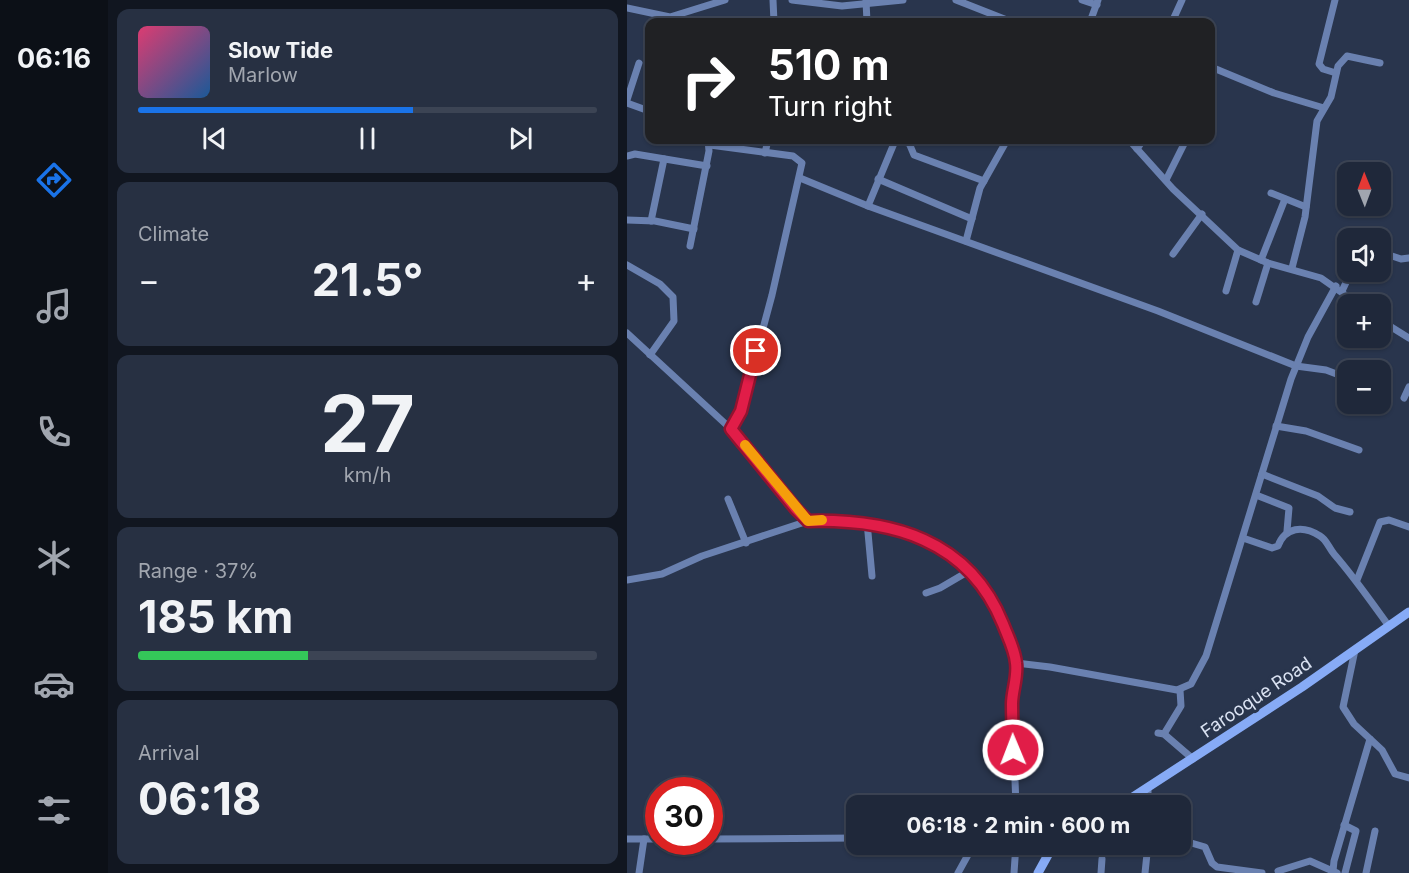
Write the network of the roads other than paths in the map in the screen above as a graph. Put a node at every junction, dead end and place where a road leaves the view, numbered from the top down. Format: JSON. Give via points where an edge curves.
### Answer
{"nodes":[{"id":1,"x":725,"y":0,"type":"edge"},
{"id":2,"x":773,"y":0,"type":"edge"},
{"id":3,"x":792,"y":0,"type":"edge"},
{"id":4,"x":903,"y":0,"type":"edge"},
{"id":5,"x":956,"y":0,"type":"edge"},
{"id":6,"x":1082,"y":0,"type":"edge"},
{"id":7,"x":1182,"y":0,"type":"edge"},
{"id":8,"x":1335,"y":0,"type":"edge"},
{"id":9,"x":866,"y":2,"type":"edge"},
{"id":10,"x":1097,"y":2,"type":"edge"},
{"id":11,"x":833,"y":3,"type":"edge"},
{"id":12,"x":627,"y":8,"type":"edge"},
{"id":13,"x":774,"y":18,"type":"edge"},
{"id":14,"x":867,"y":18,"type":"edge"},
{"id":15,"x":1002,"y":18,"type":"edge"},
{"id":16,"x":1091,"y":18,"type":"edge"},
{"id":17,"x":1174,"y":18,"type":"edge"},
{"id":18,"x":639,"y":63,"type":"dead end"},
{"id":19,"x":1380,"y":63,"type":"dead end"},
{"id":20,"x":1215,"y":69,"type":"edge"},
{"id":21,"x":1336,"y":73,"type":"junction"},
{"id":22,"x":627,"y":101,"type":"edge"},
{"id":23,"x":1324,"y":108,"type":"junction"},
{"id":24,"x":645,"y":109,"type":"edge"},
{"id":25,"x":709,"y":144,"type":"edge"},
{"id":26,"x":719,"y":144,"type":"edge"},
{"id":27,"x":767,"y":144,"type":"edge"},
{"id":28,"x":893,"y":144,"type":"edge"},
{"id":29,"x":908,"y":144,"type":"edge"},
{"id":30,"x":1005,"y":144,"type":"edge"},
{"id":31,"x":1133,"y":144,"type":"edge"},
{"id":32,"x":1140,"y":144,"type":"edge"},
{"id":33,"x":1184,"y":144,"type":"edge"},
{"id":34,"x":1137,"y":148,"type":"junction"},
{"id":35,"x":765,"y":153,"type":"junction"},
{"id":36,"x":627,"y":156,"type":"edge"},
{"id":37,"x":664,"y":159,"type":"junction"},
{"id":38,"x":707,"y":166,"type":"junction"},
{"id":39,"x":800,"y":178,"type":"junction"},
{"id":40,"x":878,"y":179,"type":"junction"},
{"id":41,"x":1166,"y":180,"type":"junction"},
{"id":42,"x":984,"y":181,"type":"junction"},
{"id":43,"x":1271,"y":193,"type":"dead end"},
{"id":44,"x":1285,"y":199,"type":"junction"},
{"id":45,"x":868,"y":206,"type":"junction"},
{"id":46,"x":1306,"y":207,"type":"junction"},
{"id":47,"x":1202,"y":214,"type":"junction"},
{"id":48,"x":972,"y":219,"type":"junction"},
{"id":49,"x":627,"y":220,"type":"edge"},
{"id":50,"x":651,"y":221,"type":"junction"},
{"id":51,"x":694,"y":229,"type":"junction"},
{"id":52,"x":966,"y":241,"type":"junction"},
{"id":53,"x":690,"y":246,"type":"dead end"},
{"id":54,"x":1238,"y":250,"type":"junction"},
{"id":55,"x":1173,"y":254,"type":"dead end"},
{"id":56,"x":1391,"y":256,"type":"edge"},
{"id":57,"x":1409,"y":258,"type":"edge"},
{"id":58,"x":1265,"y":261,"type":"junction"},
{"id":59,"x":627,"y":265,"type":"edge"},
{"id":60,"x":1292,"y":268,"type":"junction"},
{"id":61,"x":1344,"y":282,"type":"edge"},
{"id":62,"x":1339,"y":289,"type":"junction"},
{"id":63,"x":1226,"y":291,"type":"dead end"},
{"id":64,"x":1345,"y":294,"type":"edge"},
{"id":65,"x":1256,"y":302,"type":"dead end"},
{"id":66,"x":1391,"y":327,"type":"edge"},
{"id":67,"x":627,"y":333,"type":"edge"},
{"id":68,"x":1409,"y":338,"type":"edge"},
{"id":69,"x":650,"y":355,"type":"junction"},
{"id":70,"x":1296,"y":366,"type":"junction"},
{"id":71,"x":1337,"y":374,"type":"edge"},
{"id":72,"x":1409,"y":387,"type":"edge"},
{"id":73,"x":1404,"y":398,"type":"dead end"},
{"id":74,"x":1276,"y":426,"type":"junction"},
{"id":75,"x":731,"y":429,"type":"junction"},
{"id":76,"x":1359,"y":450,"type":"dead end"},
{"id":77,"x":1262,"y":474,"type":"junction"},
{"id":78,"x":1256,"y":495,"type":"junction"},
{"id":79,"x":728,"y":499,"type":"dead end"},
{"id":80,"x":1350,"y":512,"type":"dead end"},
{"id":81,"x":808,"y":521,"type":"junction"},
{"id":82,"x":867,"y":522,"type":"junction"},
{"id":83,"x":1409,"y":526,"type":"edge"},
{"id":84,"x":1287,"y":531,"type":"junction"},
{"id":85,"x":1243,"y":538,"type":"junction"},
{"id":86,"x":746,"y":543,"type":"junction"},
{"id":87,"x":969,"y":571,"type":"junction"},
{"id":88,"x":871,"y":576,"type":"dead end"},
{"id":89,"x":628,"y":580,"type":"edge"},
{"id":90,"x":1357,"y":580,"type":"junction"},
{"id":91,"x":926,"y":592,"type":"dead end"},
{"id":92,"x":1409,"y":612,"type":"edge"},
{"id":93,"x":1388,"y":625,"type":"junction"},
{"id":94,"x":1356,"y":648,"type":"junction"},
{"id":95,"x":1016,"y":663,"type":"junction"},
{"id":96,"x":1181,"y":690,"type":"junction"},
{"id":97,"x":1370,"y":739,"type":"junction"},
{"id":98,"x":1193,"y":759,"type":"junction"},
{"id":99,"x":1409,"y":778,"type":"edge"},
{"id":100,"x":1148,"y":788,"type":"junction"},
{"id":101,"x":1015,"y":795,"type":"edge"},
{"id":102,"x":1137,"y":795,"type":"edge"},
{"id":103,"x":1148,"y":795,"type":"edge"},
{"id":104,"x":1344,"y":825,"type":"junction"},
{"id":105,"x":1375,"y":831,"type":"dead end"},
{"id":106,"x":846,"y":838,"type":"edge"},
{"id":107,"x":627,"y":839,"type":"edge"},
{"id":108,"x":644,"y":839,"type":"joint"},
{"id":109,"x":723,"y":839,"type":"edge"},
{"id":110,"x":1191,"y":843,"type":"edge"},
{"id":111,"x":968,"y":855,"type":"edge"},
{"id":112,"x":1015,"y":855,"type":"edge"},
{"id":113,"x":1048,"y":855,"type":"edge"},
{"id":114,"x":1147,"y":855,"type":"edge"},
{"id":115,"x":1102,"y":859,"type":"dead end"},
{"id":116,"x":1223,"y":871,"type":"edge"},
{"id":117,"x":1278,"y":872,"type":"edge"},
{"id":118,"x":1335,"y":872,"type":"edge"},
{"id":119,"x":639,"y":873,"type":"edge"},
{"id":120,"x":958,"y":873,"type":"edge"},
{"id":121,"x":1014,"y":873,"type":"edge"},
{"id":122,"x":1038,"y":873,"type":"edge"},
{"id":123,"x":1101,"y":873,"type":"edge"},
{"id":124,"x":1145,"y":873,"type":"edge"},
{"id":125,"x":1262,"y":873,"type":"edge"},
{"id":126,"x":1267,"y":873,"type":"edge"},
{"id":127,"x":1345,"y":873,"type":"edge"},
{"id":128,"x":1366,"y":873,"type":"edge"}],
"edges":[{"from":1,"to":12,"type":"street","via":[[670,17]]},
{"from":2,"to":13,"type":"street"},
{"from":3,"to":11,"type":"street"},
{"from":4,"to":9,"type":"street"},
{"from":5,"to":15,"type":"street"},
{"from":6,"to":10,"type":"street"},
{"from":7,"to":17,"type":"street"},
{"from":8,"to":21,"type":"street","via":[[1319,64]]},
{"from":9,"to":11,"type":"street"},
{"from":9,"to":14,"type":"street"},
{"from":10,"to":16,"type":"street"},
{"from":18,"to":22,"type":"street"},
{"from":19,"to":21,"type":"street","via":[[1345,56]]},
{"from":20,"to":23,"type":"street"},
{"from":21,"to":23,"type":"street","via":[[1333,92]]},
{"from":22,"to":24,"type":"street"},
{"from":23,"to":46,"type":"street","via":[[1313,141]]},
{"from":25,"to":38,"type":"street"},
{"from":26,"to":35,"type":"street"},
{"from":27,"to":35,"type":"street"},
{"from":28,"to":40,"type":"street"},
{"from":29,"to":42,"type":"street","via":[[914,155]]},
{"from":30,"to":42,"type":"street"},
{"from":31,"to":34,"type":"street"},
{"from":32,"to":34,"type":"street"},
{"from":33,"to":41,"type":"street"},
{"from":34,"to":41,"type":"street"},
{"from":35,"to":39,"type":"street","via":[[798,158],[802,163]]},
{"from":36,"to":37,"type":"street"},
{"from":37,"to":38,"type":"street"},
{"from":37,"to":50,"type":"street"},
{"from":38,"to":51,"type":"street"},
{"from":39,"to":45,"type":"street"},
{"from":39,"to":75,"type":"street","via":[[741,411]]},
{"from":40,"to":45,"type":"street"},
{"from":40,"to":48,"type":"street"},
{"from":41,"to":47,"type":"street"},
{"from":42,"to":48,"type":"street"},
{"from":43,"to":44,"type":"street"},
{"from":44,"to":46,"type":"street"},
{"from":44,"to":58,"type":"street"},
{"from":45,"to":52,"type":"street"},
{"from":46,"to":60,"type":"street"},
{"from":47,"to":54,"type":"street"},
{"from":47,"to":55,"type":"street"},
{"from":48,"to":52,"type":"street"},
{"from":49,"to":50,"type":"street"},
{"from":50,"to":51,"type":"street"},
{"from":51,"to":53,"type":"street"},
{"from":52,"to":70,"type":"street"},
{"from":54,"to":58,"type":"street"},
{"from":54,"to":63,"type":"street"},
{"from":56,"to":57,"type":"street"},
{"from":58,"to":60,"type":"street"},
{"from":58,"to":65,"type":"street"},
{"from":59,"to":69,"type":"street","via":[[660,284],[673,297],[674,321]]},
{"from":60,"to":62,"type":"street"},
{"from":61,"to":62,"type":"street"},
{"from":62,"to":64,"type":"street"},
{"from":62,"to":70,"type":"street","via":[[1308,337]]},
{"from":66,"to":68,"type":"street"},
{"from":67,"to":69,"type":"street"},
{"from":69,"to":75,"type":"street"},
{"from":70,"to":71,"type":"street"},
{"from":70,"to":74,"type":"street"},
{"from":72,"to":73,"type":"street"},
{"from":74,"to":76,"type":"street","via":[[1306,431]]},
{"from":74,"to":77,"type":"street"},
{"from":75,"to":81,"type":"street"},
{"from":77,"to":78,"type":"street"},
{"from":77,"to":80,"type":"street"},
{"from":78,"to":84,"type":"street","via":[[1289,508]]},
{"from":78,"to":85,"type":"street"},
{"from":79,"to":86,"type":"street"},
{"from":81,"to":82,"type":"street"},
{"from":81,"to":86,"type":"street"},
{"from":82,"to":87,"type":"street","via":[[891,526],[923,539]]},
{"from":82,"to":88,"type":"street"},
{"from":83,"to":90,"type":"street","via":[[1389,519],[1380,522]]},
{"from":84,"to":85,"type":"street","via":[[1276,548]]},
{"from":84,"to":90,"type":"street","via":[[1321,536]]},
{"from":85,"to":96,"type":"street","via":[[1199,672]]},
{"from":86,"to":89,"type":"street","via":[[656,576]]},
{"from":87,"to":91,"type":"street"},
{"from":87,"to":95,"type":"street","via":[[994,605]]},
{"from":90,"to":93,"type":"street"},
{"from":92,"to":93,"type":"main road","name":"Farooque Road"},
{"from":93,"to":94,"type":"main road","name":"Farooque Road"},
{"from":94,"to":97,"type":"street","via":[[1343,707]]},
{"from":94,"to":98,"type":"main road","name":"Farooque Road"},
{"from":95,"to":96,"type":"street"},
{"from":95,"to":101,"type":"street","via":[[1012,703]]},
{"from":96,"to":98,"type":"street","via":[[1181,706],[1161,734]]},
{"from":97,"to":99,"type":"street","via":[[1382,750],[1395,774]]},
{"from":97,"to":104,"type":"street"},
{"from":98,"to":100,"type":"main road","name":"Farooque Road"},
{"from":100,"to":102,"type":"main road","name":"Farooque Road"},
{"from":100,"to":103,"type":"street"},
{"from":104,"to":118,"type":"street"},
{"from":104,"to":127,"type":"street","via":[[1356,831]]},
{"from":105,"to":128,"type":"street"},
{"from":106,"to":109,"type":"street"},
{"from":107,"to":108,"type":"street"},
{"from":108,"to":119,"type":"street"},
{"from":110,"to":116,"type":"street","via":[[1205,847],[1212,863]]},
{"from":111,"to":120,"type":"street"},
{"from":112,"to":121,"type":"street"},
{"from":113,"to":122,"type":"main road"},
{"from":114,"to":124,"type":"street"},
{"from":115,"to":123,"type":"street"},
{"from":116,"to":125,"type":"street"},
{"from":117,"to":118,"type":"street","via":[[1309,861]]},
{"from":117,"to":126,"type":"street"}]}
